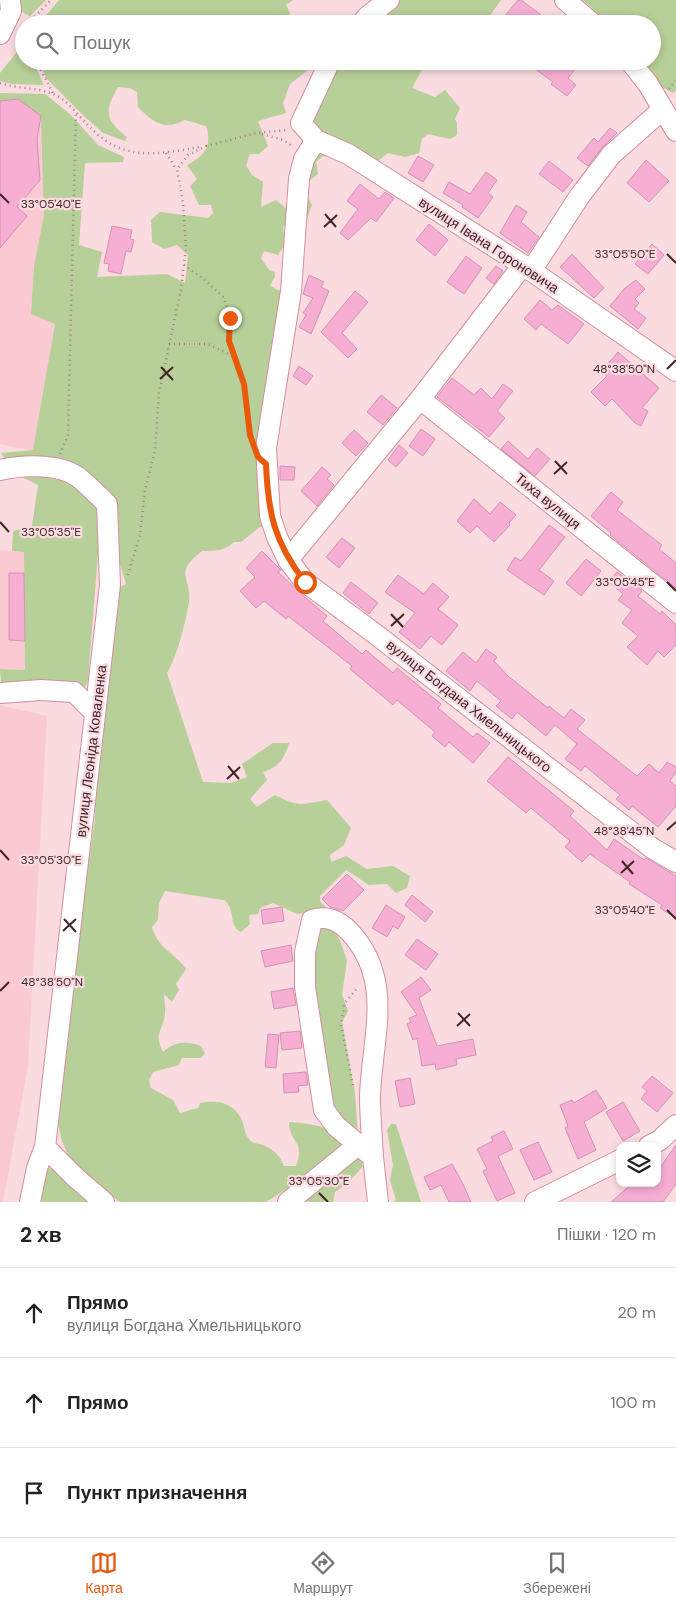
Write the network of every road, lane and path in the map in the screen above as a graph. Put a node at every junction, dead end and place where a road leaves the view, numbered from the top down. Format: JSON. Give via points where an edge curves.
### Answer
{"nodes":[{"id":1,"x":10,"y":0,"type":"edge"},
{"id":2,"x":51,"y":0,"type":"edge"},
{"id":3,"x":389,"y":0,"type":"edge"},
{"id":4,"x":565,"y":0,"type":"edge"},
{"id":5,"x":37,"y":15,"type":"edge"},
{"id":6,"x":369,"y":15,"type":"edge"},
{"id":7,"x":582,"y":15,"type":"edge"},
{"id":8,"x":0,"y":34,"type":"edge"},
{"id":9,"x":41,"y":70,"type":"edge"},
{"id":10,"x":326,"y":70,"type":"edge"},
{"id":11,"x":637,"y":70,"type":"edge"},
{"id":12,"x":0,"y":83,"type":"edge"},
{"id":13,"x":54,"y":94,"type":"junction"},
{"id":14,"x":662,"y":110,"type":"junction"},
{"id":15,"x":76,"y":112,"type":"junction"},
{"id":16,"x":301,"y":123,"type":"junction"},
{"id":17,"x":676,"y":131,"type":"edge"},
{"id":18,"x":256,"y":133,"type":"junction"},
{"id":19,"x":316,"y":140,"type":"junction"},
{"id":20,"x":206,"y":146,"type":"junction"},
{"id":21,"x":166,"y":153,"type":"junction"},
{"id":22,"x":304,"y":158,"type":"junction"},
{"id":23,"x":177,"y":169,"type":"junction"},
{"id":24,"x":184,"y":264,"type":"junction"},
{"id":25,"x":527,"y":268,"type":"junction"},
{"id":26,"x":169,"y":344,"type":"junction"},
{"id":27,"x":235,"y":357,"type":"junction"},
{"id":28,"x":676,"y":371,"type":"edge"},
{"id":29,"x":420,"y":399,"type":"junction"},
{"id":30,"x":250,"y":435,"type":"dead end"},
{"id":31,"x":54,"y":469,"type":"junction"},
{"id":32,"x":0,"y":470,"type":"edge"},
{"id":33,"x":288,"y":560,"type":"junction"},
{"id":34,"x":110,"y":585,"type":"junction"},
{"id":35,"x":676,"y":603,"type":"edge"},
{"id":36,"x":0,"y":693,"type":"edge"},
{"id":37,"x":95,"y":713,"type":"junction"},
{"id":38,"x":676,"y":862,"type":"edge"},
{"id":39,"x":676,"y":1125,"type":"edge"},
{"id":40,"x":656,"y":1142,"type":"edge"},
{"id":41,"x":45,"y":1147,"type":"junction"},
{"id":42,"x":366,"y":1150,"type":"junction"},
{"id":43,"x":616,"y":1162,"type":"edge"},
{"id":44,"x":30,"y":1202,"type":"edge"},
{"id":45,"x":104,"y":1202,"type":"edge"},
{"id":46,"x":288,"y":1202,"type":"edge"},
{"id":47,"x":378,"y":1202,"type":"edge"},
{"id":48,"x":535,"y":1202,"type":"edge"}],
"edges":[{"from":1,"to":8,"type":"street","via":[[11,11]]},
{"from":2,"to":5,"type":"path"},
{"from":3,"to":6,"type":"street"},
{"from":4,"to":7,"type":"street"},
{"from":9,"to":13,"type":"path"},
{"from":10,"to":16,"type":"street"},
{"from":11,"to":14,"type":"street"},
{"from":12,"to":13,"type":"path"},
{"from":13,"to":15,"type":"path"},
{"from":14,"to":17,"type":"street"},
{"from":14,"to":25,"type":"street","via":[[611,156]]},
{"from":15,"to":21,"type":"path","via":[[99,137],[124,151]]},
{"from":15,"to":31,"type":"path","via":[[68,436]]},
{"from":16,"to":18,"type":"path","via":[[292,129]]},
{"from":16,"to":19,"type":"street","name":"вулиця Івана Гороновича"},
{"from":18,"to":20,"type":"path"},
{"from":18,"to":22,"type":"path","via":[[283,140]]},
{"from":19,"to":22,"type":"street"},
{"from":19,"to":25,"type":"street","name":"вулиця Івана Гороновича","via":[[348,154]]},
{"from":20,"to":21,"type":"path"},
{"from":20,"to":23,"type":"path","via":[[188,155]]},
{"from":21,"to":23,"type":"path"},
{"from":22,"to":33,"type":"street","name":"вулиця Богдана Хмельницького","via":[[299,179],[291,291],[266,448],[270,516]]},
{"from":23,"to":24,"type":"path","via":[[186,248]]},
{"from":24,"to":26,"type":"path"},
{"from":24,"to":27,"type":"path","via":[[224,298],[230,318],[229,341]]},
{"from":25,"to":28,"type":"street","name":"вулиця Івана Гороновича"},
{"from":25,"to":29,"type":"street"},
{"from":26,"to":27,"type":"path","via":[[208,344]]},
{"from":26,"to":34,"type":"path","via":[[159,393],[156,451],[145,490],[140,535],[128,576]]},
{"from":27,"to":30,"type":"path","via":[[244,384]]},
{"from":29,"to":33,"type":"street"},
{"from":29,"to":35,"type":"street","name":"Тиха вулиця"},
{"from":31,"to":32,"type":"street","name":"вулиця Леоніда Коваленка","via":[[22,465]]},
{"from":31,"to":34,"type":"street","name":"вулиця Леоніда Коваленка","via":[[76,476],[107,504]]},
{"from":33,"to":38,"type":"street","name":"вулиця Богдана Хмельницького","via":[[305,582],[652,848]]},
{"from":34,"to":37,"type":"street","name":"вулиця Леоніда Коваленка"},
{"from":36,"to":37,"type":"street","via":[[74,692]]},
{"from":37,"to":41,"type":"street","name":"вулиця Леоніда Коваленка"},
{"from":39,"to":40,"type":"street"},
{"from":41,"to":44,"type":"street","name":"вулиця Леоніда Коваленка","via":[[36,1168]]},
{"from":41,"to":45,"type":"street"},
{"from":42,"to":42,"type":"street","via":[[336,1126],[324,1110],[305,987],[304,952],[312,920],[323,916],[341,923],[360,943],[375,972],[378,1018]]},
{"from":42,"to":46,"type":"street"},
{"from":42,"to":47,"type":"street"},
{"from":43,"to":48,"type":"street"}]}
